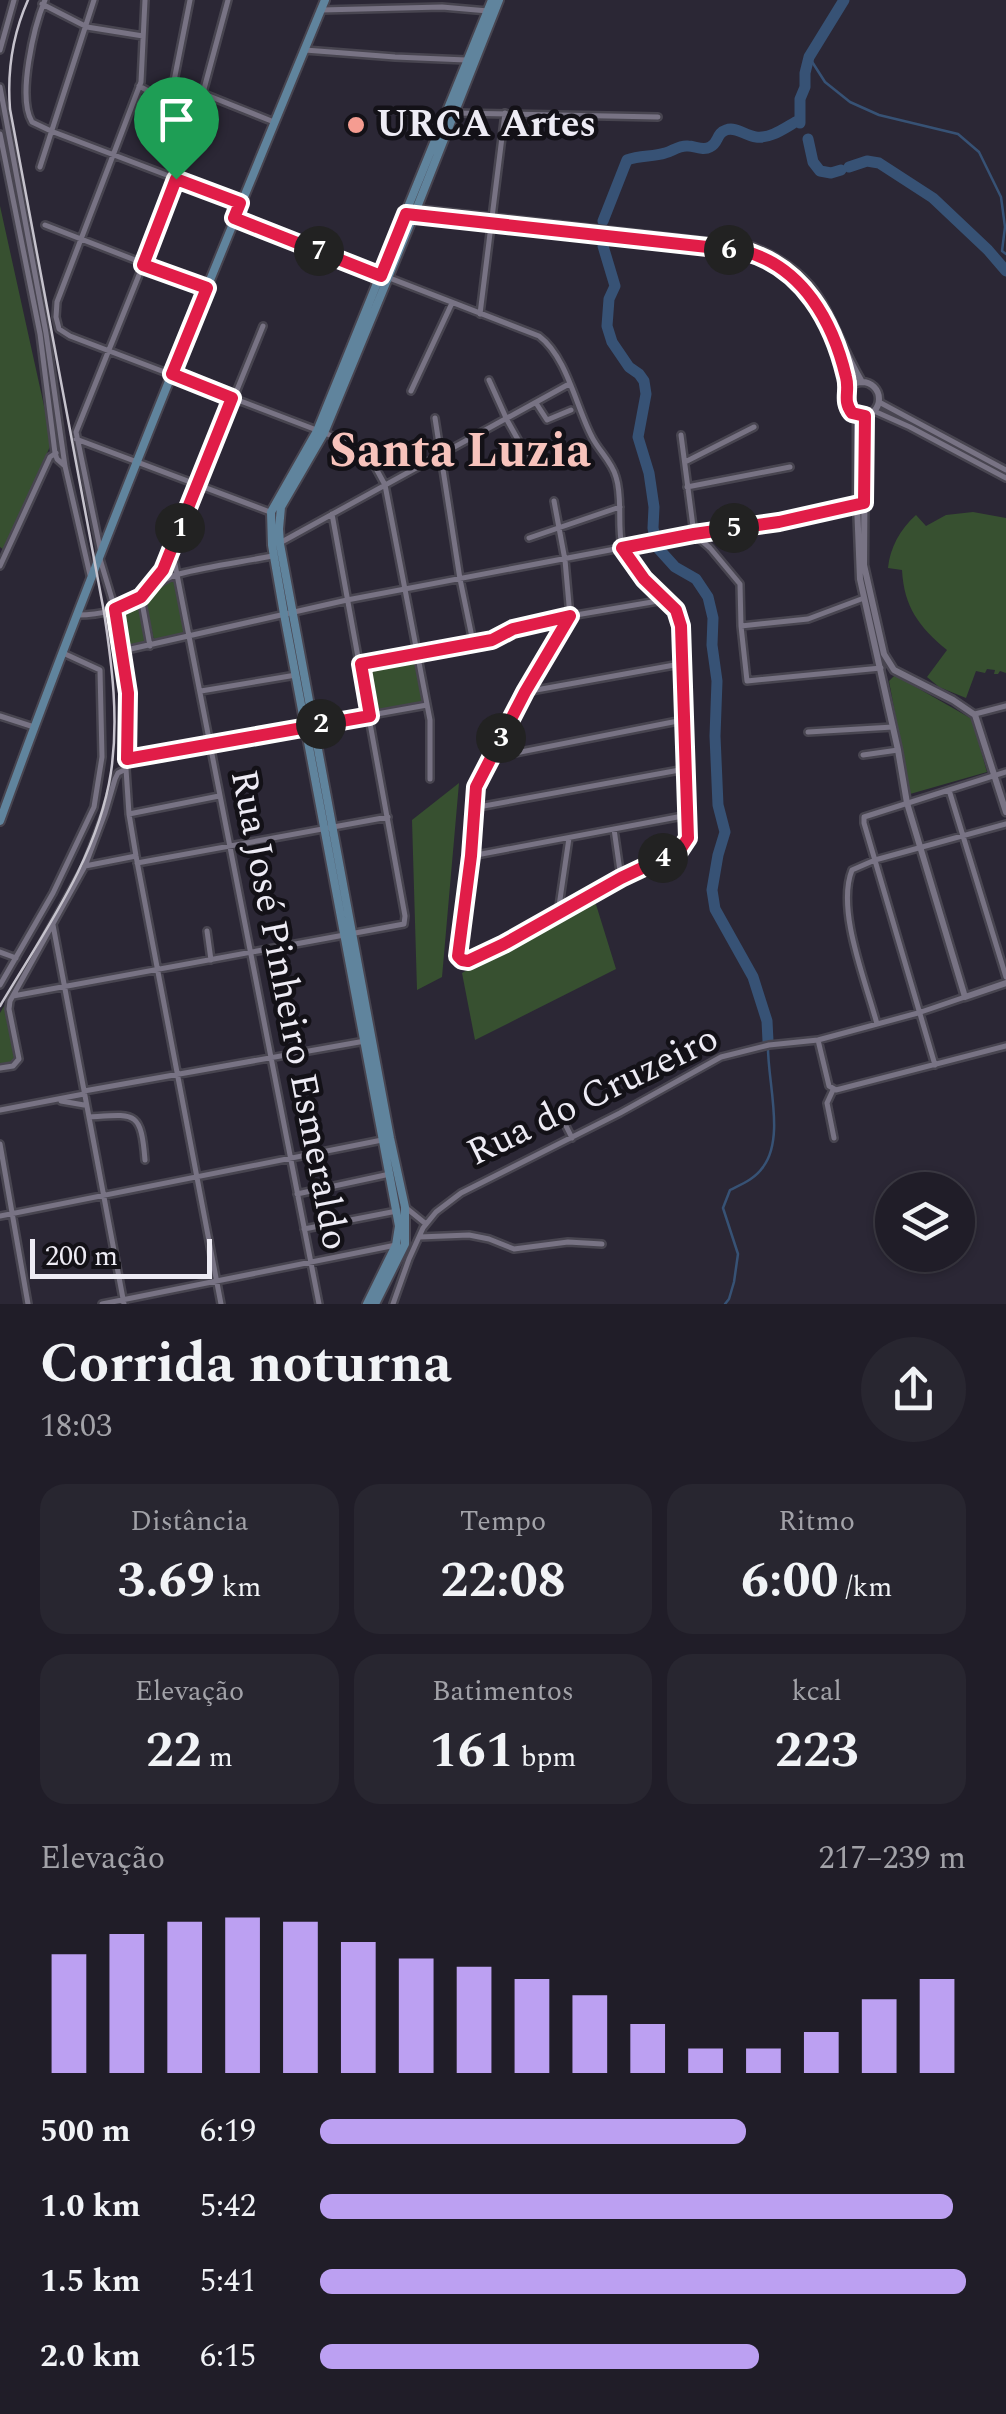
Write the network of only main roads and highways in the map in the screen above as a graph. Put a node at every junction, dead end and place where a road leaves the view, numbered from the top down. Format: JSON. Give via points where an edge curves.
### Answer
{"nodes":[{"id":1,"x":496,"y":0,"type":"edge"},
{"id":2,"x":323,"y":5,"type":"edge"},
{"id":3,"x":472,"y":61,"type":"junction"},
{"id":4,"x":411,"y":212,"type":"junction"},
{"id":5,"x":292,"y":482,"type":"junction"},
{"id":6,"x":276,"y":544,"type":"junction"},
{"id":7,"x":288,"y":614,"type":"junction"},
{"id":8,"x":309,"y":725,"type":"junction"},
{"id":9,"x":0,"y":821,"type":"edge"},
{"id":10,"x":387,"y":1139,"type":"junction"},
{"id":11,"x":401,"y":1209,"type":"junction"},
{"id":12,"x":367,"y":1304,"type":"edge"},
{"id":13,"x":375,"y":1304,"type":"edge"}],
"edges":[{"from":1,"to":3,"type":"main road"},
{"from":1,"to":3,"type":"main road"},
{"from":2,"to":9,"type":"main road"},
{"from":3,"to":4,"type":"main road"},
{"from":3,"to":4,"type":"main road"},
{"from":4,"to":5,"type":"main road","via":[[320,432]]},
{"from":5,"to":6,"type":"main road"},
{"from":5,"to":6,"type":"main road","via":[[271,512]]},
{"from":6,"to":7,"type":"main road"},
{"from":6,"to":7,"type":"main road"},
{"from":7,"to":8,"type":"main road"},
{"from":7,"to":8,"type":"main road"},
{"from":8,"to":10,"type":"main road"},
{"from":10,"to":11,"type":"main road"},
{"from":10,"to":11,"type":"main road"},
{"from":11,"to":12,"type":"main road","via":[[396,1245]]},
{"from":11,"to":13,"type":"main road","via":[[405,1244]]}]}
